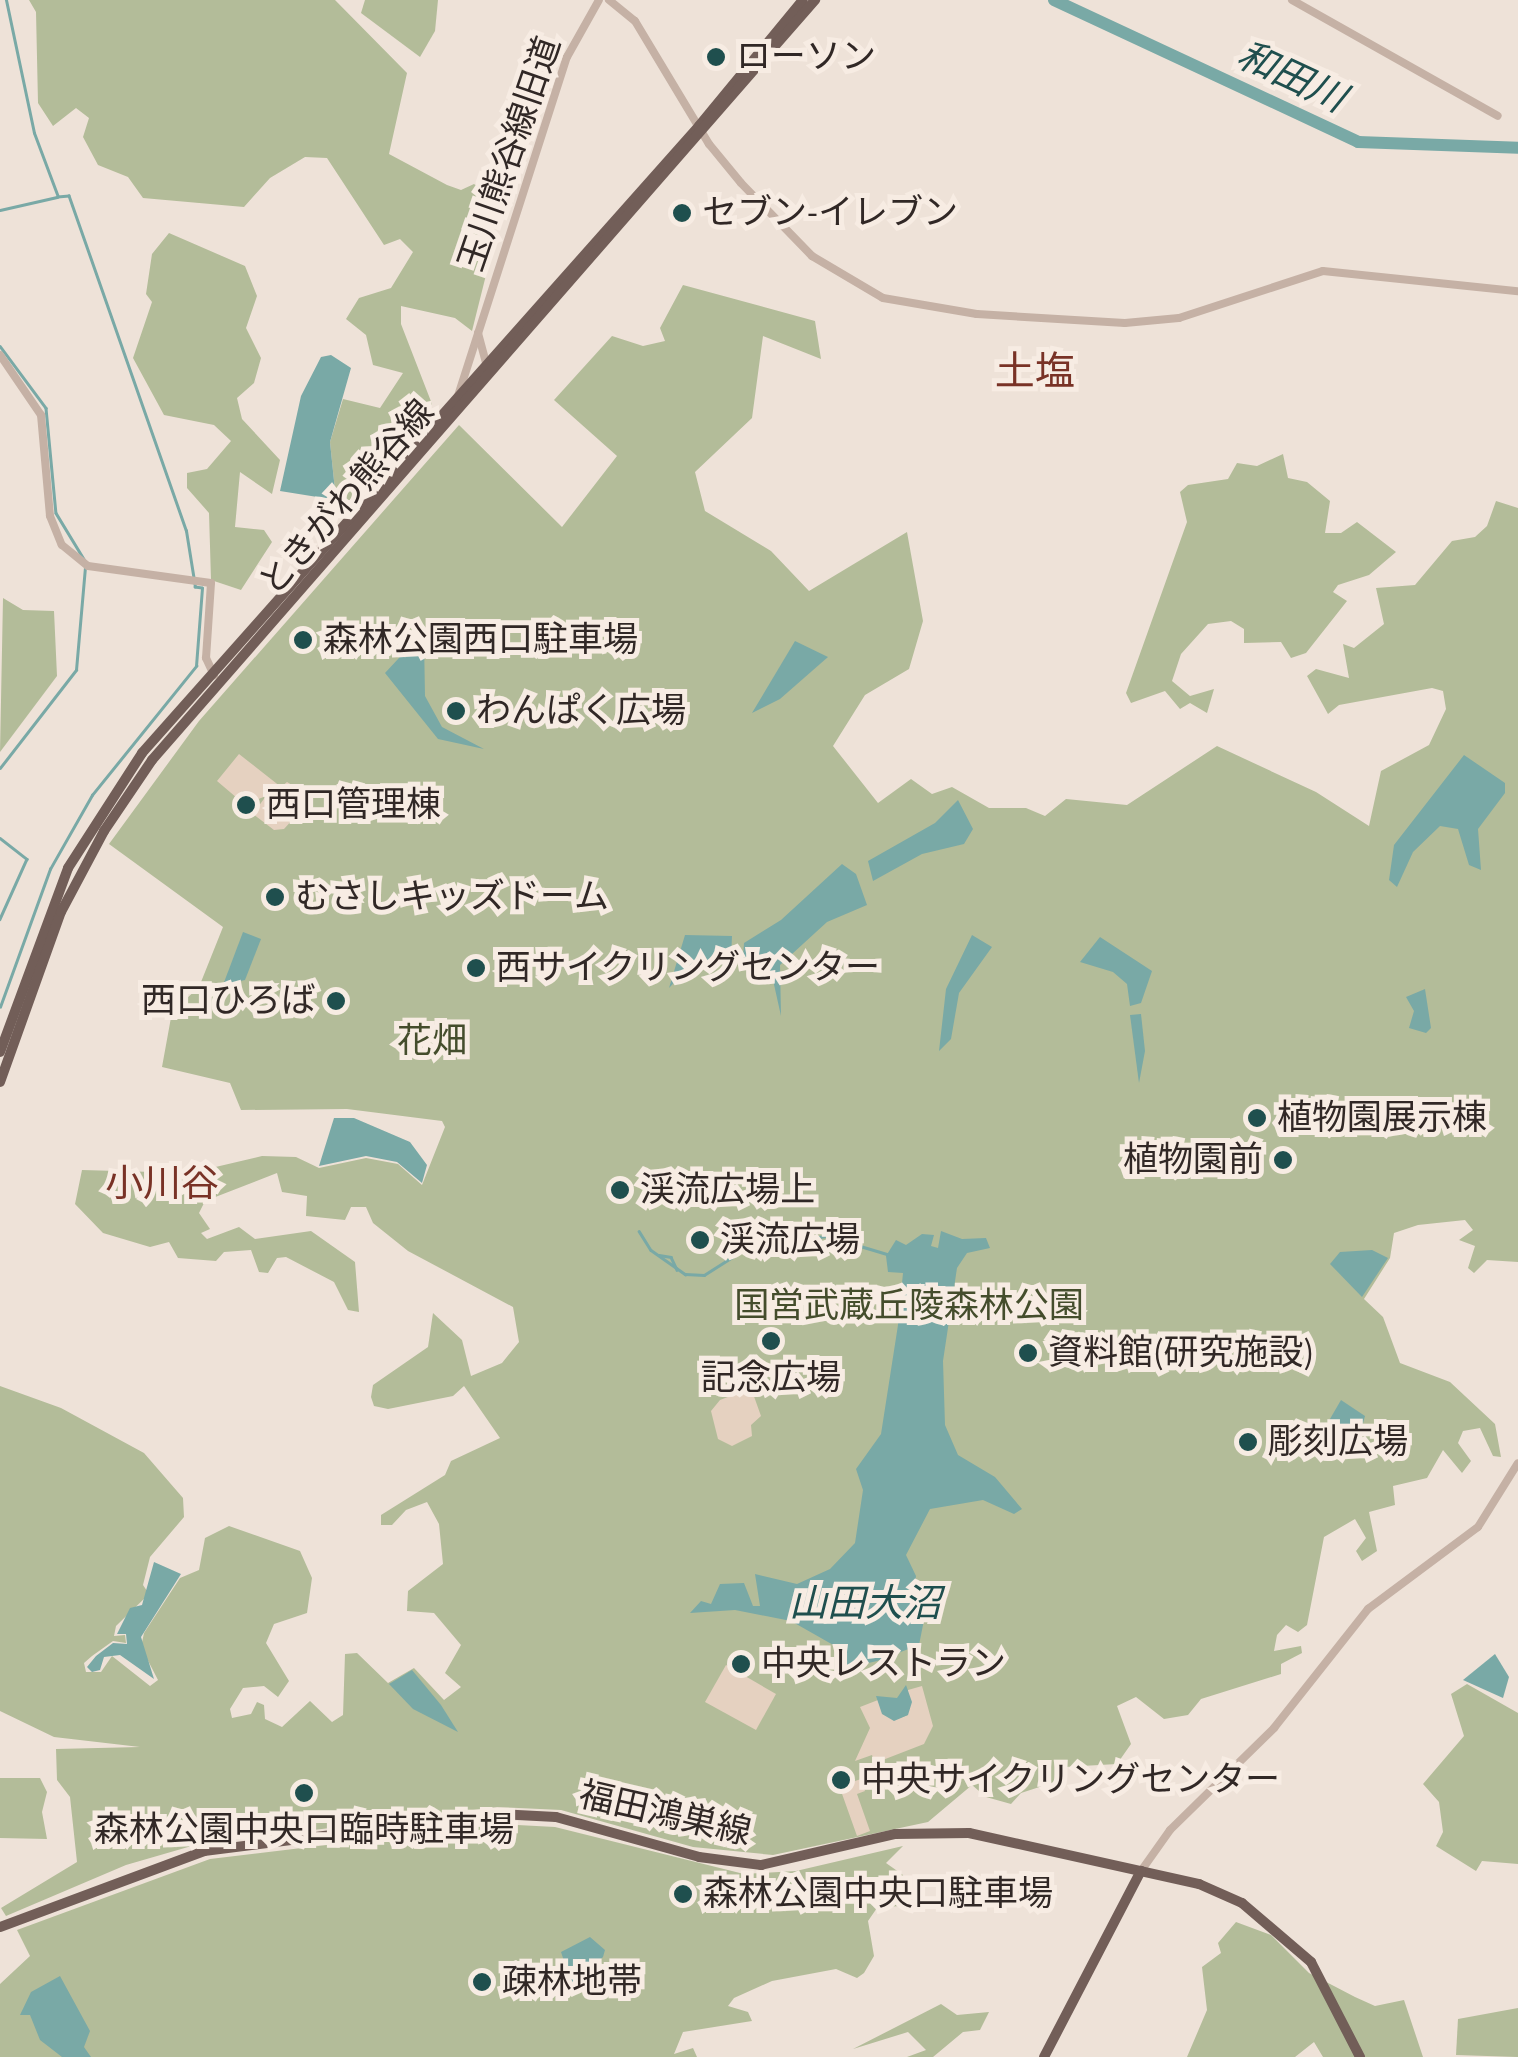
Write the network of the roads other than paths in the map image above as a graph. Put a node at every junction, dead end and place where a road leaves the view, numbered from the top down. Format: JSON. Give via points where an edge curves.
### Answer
{"nodes":[{"id":1,"x":600,"y":0,"type":"edge"},
{"id":2,"x":609,"y":0,"type":"edge"},
{"id":3,"x":802,"y":0,"type":"edge"},
{"id":4,"x":815,"y":0,"type":"edge"},
{"id":5,"x":1292,"y":0,"type":"edge"},
{"id":6,"x":1498,"y":116,"type":"dead end"},
{"id":7,"x":701,"y":130,"type":"junction"},
{"id":8,"x":1518,"y":291,"type":"edge"},
{"id":9,"x":478,"y":328,"type":"junction"},
{"id":10,"x":481,"y":346,"type":"junction"},
{"id":11,"x":502,"y":349,"type":"junction"},
{"id":12,"x":0,"y":355,"type":"edge"},
{"id":13,"x":488,"y":366,"type":"junction"},
{"id":14,"x":486,"y":382,"type":"junction"},
{"id":15,"x":457,"y":399,"type":"junction"},
{"id":16,"x":216,"y":678,"type":"junction"},
{"id":17,"x":0,"y":1052,"type":"edge"},
{"id":18,"x":0,"y":1082,"type":"edge"},
{"id":19,"x":1518,"y":1464,"type":"edge"},
{"id":20,"x":1141,"y":1871,"type":"junction"},
{"id":21,"x":0,"y":1927,"type":"edge"},
{"id":22,"x":1044,"y":2057,"type":"edge"},
{"id":23,"x":1360,"y":2057,"type":"edge"}],
"edges":[{"from":1,"to":9,"type":"street","name":"玉川熊谷線旧道","via":[[567,57]]},
{"from":2,"to":7,"type":"street","via":[[635,21]]},
{"from":3,"to":7,"type":"main road","name":"ときがわ熊谷線"},
{"from":4,"to":7,"type":"main road","name":"ときがわ熊谷線"},
{"from":5,"to":6,"type":"street"},
{"from":7,"to":8,"type":"street","via":[[812,256],[859,288],[906,305],[1125,323],[1179,318],[1323,271]]},
{"from":7,"to":11,"type":"main road","name":"ときがわ熊谷線"},
{"from":7,"to":14,"type":"main road","name":"ときがわ熊谷線"},
{"from":9,"to":10,"type":"street"},
{"from":9,"to":15,"type":"street","name":"玉川熊谷線旧道"},
{"from":10,"to":11,"type":"street"},
{"from":10,"to":13,"type":"street"},
{"from":11,"to":13,"type":"main road","name":"ときがわ熊谷線"},
{"from":12,"to":16,"type":"street","via":[[36,403],[50,516],[62,545],[88,566],[212,583],[206,658]]},
{"from":13,"to":14,"type":"street"},
{"from":13,"to":15,"type":"main road","name":"ときがわ熊谷線"},
{"from":14,"to":16,"type":"main road","name":"ときがわ熊谷線"},
{"from":15,"to":16,"type":"main road","name":"ときがわ熊谷線"},
{"from":16,"to":17,"type":"main road","name":"ときがわ熊谷線","via":[[142,752],[68,868]]},
{"from":16,"to":18,"type":"main road","name":"ときがわ熊谷線","via":[[88,859],[48,943]]},
{"from":19,"to":20,"type":"street","via":[[1478,1526],[1368,1609],[1274,1728],[1170,1830]]},
{"from":20,"to":21,"type":"main road","name":"福田鴻巣線","via":[[1004,1838],[937,1830],[797,1860],[731,1863],[556,1817],[497,1814],[204,1851]]},
{"from":20,"to":22,"type":"main road"},
{"from":20,"to":23,"type":"main road","name":"福田鴻巣線","via":[[1221,1892],[1266,1916],[1311,1962]]}]}
